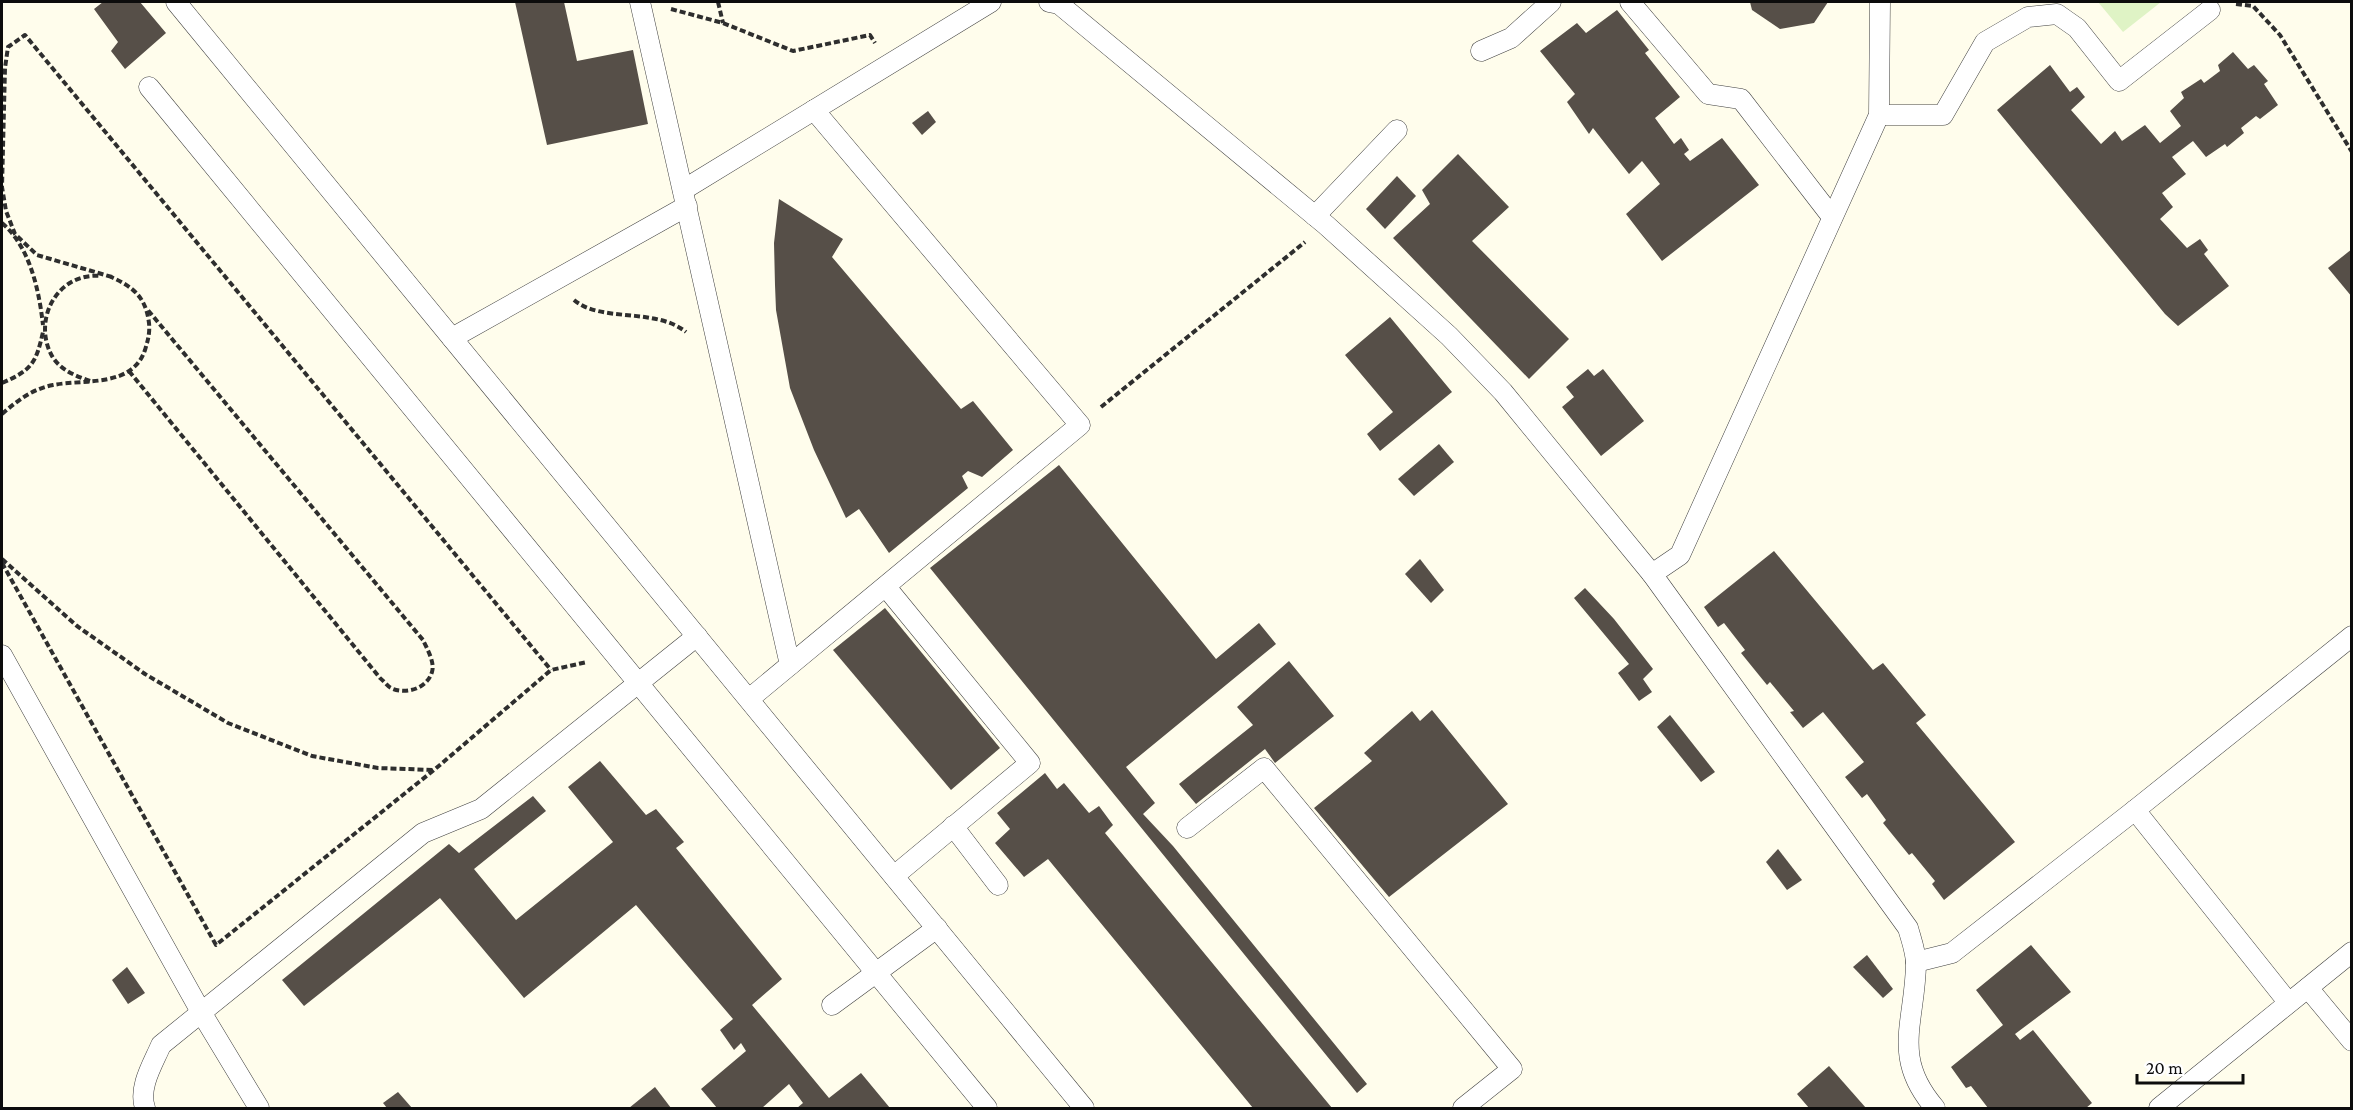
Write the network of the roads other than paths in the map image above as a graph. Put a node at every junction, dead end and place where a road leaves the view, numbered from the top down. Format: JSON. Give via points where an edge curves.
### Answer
{"nodes":[{"id":1,"x":176,"y":2,"type":"edge"},
{"id":2,"x":640,"y":2,"type":"edge"},
{"id":3,"x":991,"y":2,"type":"edge"},
{"id":4,"x":1049,"y":2,"type":"edge"},
{"id":5,"x":1551,"y":2,"type":"edge"},
{"id":6,"x":1630,"y":2,"type":"edge"},
{"id":7,"x":1880,"y":2,"type":"edge"},
{"id":8,"x":2210,"y":10,"type":"road end"},
{"id":9,"x":1481,"y":51,"type":"dead end"},
{"id":10,"x":149,"y":87,"type":"dead end"},
{"id":11,"x":813,"y":110,"type":"junction"},
{"id":12,"x":1879,"y":116,"type":"junction"},
{"id":13,"x":1397,"y":130,"type":"dead end"},
{"id":14,"x":685,"y":198,"type":"junction"},
{"id":15,"x":1832,"y":217,"type":"junction"},
{"id":16,"x":1321,"y":221,"type":"junction"},
{"id":17,"x":452,"y":338,"type":"junction"},
{"id":18,"x":1652,"y":574,"type":"junction"},
{"id":19,"x":886,"y":587,"type":"junction"},
{"id":20,"x":697,"y":636,"type":"junction"},
{"id":21,"x":2352,"y":636,"type":"edge"},
{"id":22,"x":2,"y":655,"type":"edge"},
{"id":23,"x":790,"y":665,"type":"junction"},
{"id":24,"x":638,"y":683,"type":"junction"},
{"id":25,"x":749,"y":699,"type":"junction"},
{"id":26,"x":2135,"y":810,"type":"junction"},
{"id":27,"x":953,"y":826,"type":"junction"},
{"id":28,"x":1187,"y":828,"type":"dead end"},
{"id":29,"x":894,"y":876,"type":"junction"},
{"id":30,"x":998,"y":885,"type":"dead end"},
{"id":31,"x":937,"y":928,"type":"junction"},
{"id":32,"x":2352,"y":952,"type":"edge"},
{"id":33,"x":1916,"y":962,"type":"junction"},
{"id":34,"x":876,"y":973,"type":"junction"},
{"id":35,"x":2308,"y":988,"type":"junction"},
{"id":36,"x":2288,"y":1002,"type":"junction"},
{"id":37,"x":832,"y":1005,"type":"dead end"},
{"id":38,"x":201,"y":1012,"type":"junction"},
{"id":39,"x":2352,"y":1041,"type":"edge"},
{"id":40,"x":145,"y":1108,"type":"edge"},
{"id":41,"x":259,"y":1108,"type":"edge"},
{"id":42,"x":987,"y":1108,"type":"edge"},
{"id":43,"x":1084,"y":1108,"type":"edge"},
{"id":44,"x":1463,"y":1108,"type":"edge"},
{"id":45,"x":1935,"y":1108,"type":"edge"},
{"id":46,"x":2158,"y":1108,"type":"edge"}],
"edges":[{"from":1,"to":17,"type":"lane"},
{"from":2,"to":14,"type":"lane"},
{"from":3,"to":11,"type":"lane"},
{"from":4,"to":16,"type":"lane","via":[[1059,4]]},
{"from":5,"to":9,"type":"lane","via":[[1511,38]]},
{"from":6,"to":15,"type":"lane","via":[[1708,94],[1741,99]]},
{"from":7,"to":12,"type":"lane"},
{"from":8,"to":12,"type":"lane","via":[[2119,81],[2077,28],[2057,15],[2028,17],[1985,42],[1942,115]]},
{"from":10,"to":24,"type":"lane"},
{"from":11,"to":14,"type":"lane"},
{"from":11,"to":19,"type":"lane","via":[[1080,425]]},
{"from":12,"to":15,"type":"lane"},
{"from":13,"to":16,"type":"lane"},
{"from":14,"to":17,"type":"lane","via":[[553,281]]},
{"from":14,"to":23,"type":"lane"},
{"from":15,"to":18,"type":"lane","via":[[1680,555]]},
{"from":16,"to":18,"type":"lane","via":[[1449,336],[1503,392]]},
{"from":17,"to":20,"type":"lane"},
{"from":18,"to":33,"type":"lane","via":[[1908,928]]},
{"from":19,"to":23,"type":"lane"},
{"from":19,"to":27,"type":"lane","via":[[1030,763]]},
{"from":20,"to":24,"type":"lane"},
{"from":20,"to":25,"type":"lane"},
{"from":21,"to":26,"type":"lane"},
{"from":22,"to":38,"type":"lane"},
{"from":23,"to":25,"type":"lane"},
{"from":24,"to":34,"type":"lane"},
{"from":24,"to":38,"type":"lane","via":[[481,809],[423,833]]},
{"from":25,"to":29,"type":"lane"},
{"from":26,"to":33,"type":"lane","via":[[1952,953]]},
{"from":26,"to":36,"type":"lane"},
{"from":27,"to":29,"type":"lane"},
{"from":27,"to":30,"type":"lane"},
{"from":28,"to":44,"type":"lane","via":[[1264,768],[1512,1069]]},
{"from":29,"to":31,"type":"lane"},
{"from":31,"to":34,"type":"lane"},
{"from":31,"to":43,"type":"lane"},
{"from":32,"to":35,"type":"lane"},
{"from":33,"to":45,"type":"lane","via":[[1908,1041],[1910,1067]]},
{"from":34,"to":37,"type":"lane"},
{"from":34,"to":42,"type":"lane"},
{"from":35,"to":36,"type":"lane"},
{"from":35,"to":39,"type":"lane"},
{"from":36,"to":46,"type":"lane"},
{"from":38,"to":40,"type":"lane","via":[[161,1046],[146,1078]]},
{"from":38,"to":41,"type":"lane"}]}
